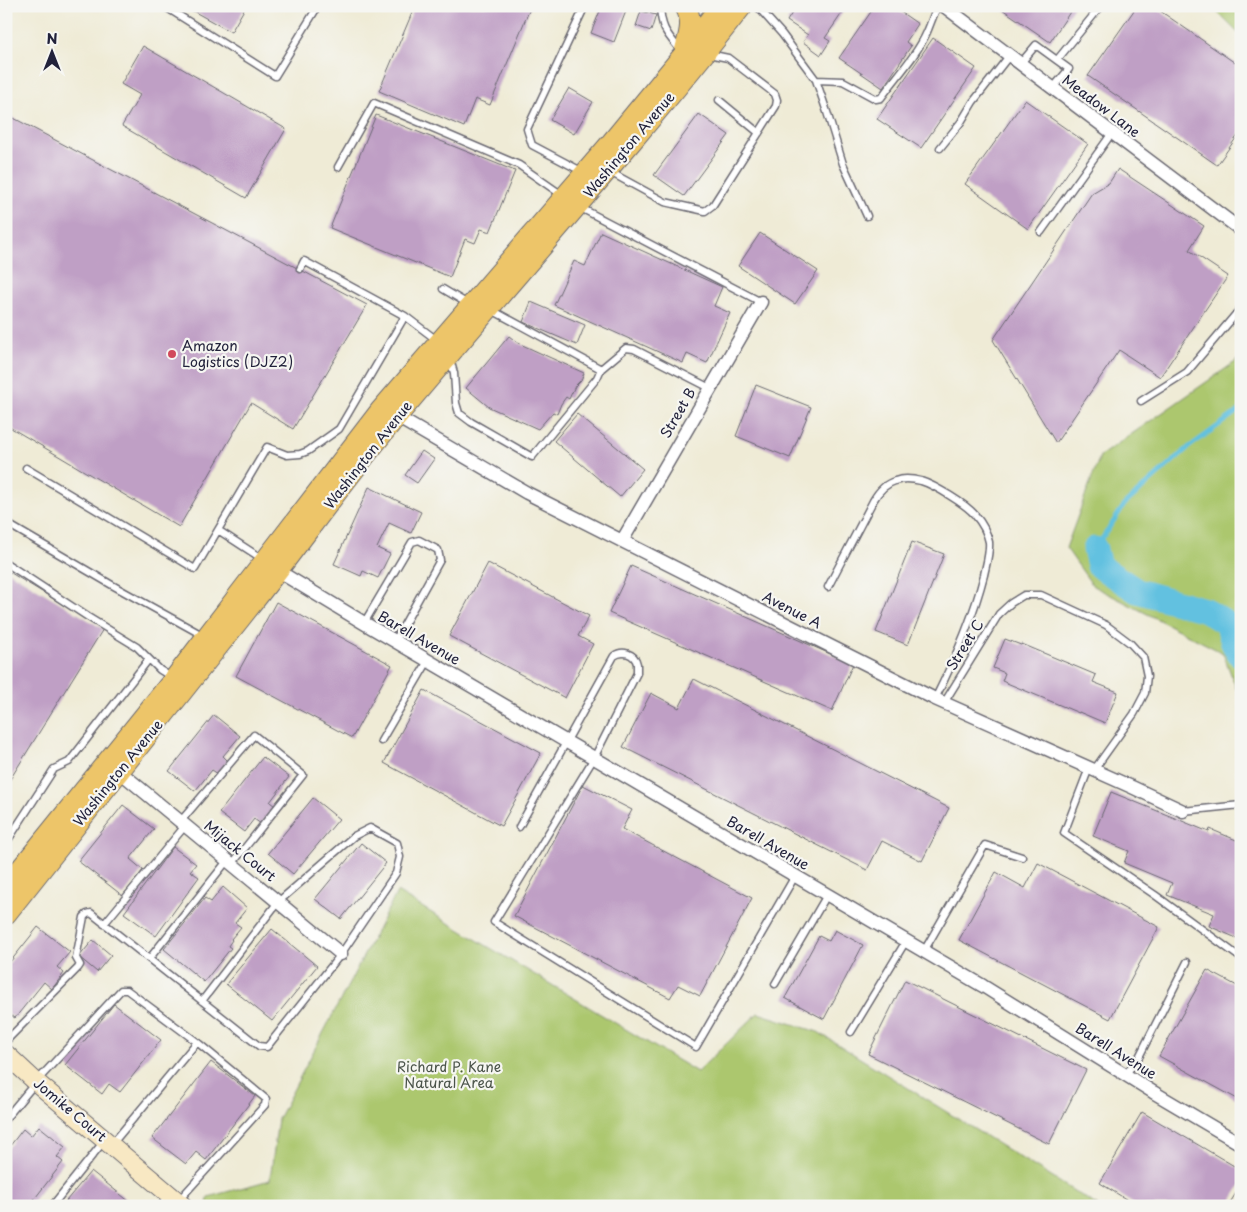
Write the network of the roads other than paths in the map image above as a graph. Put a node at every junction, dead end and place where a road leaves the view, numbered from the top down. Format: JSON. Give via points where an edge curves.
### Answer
{"nodes":[{"id":1,"x":164,"y":6,"type":"edge"},
{"id":2,"x":318,"y":6,"type":"edge"},
{"id":3,"x":585,"y":6,"type":"edge"},
{"id":4,"x":660,"y":6,"type":"edge"},
{"id":5,"x":685,"y":6,"type":"edge"},
{"id":6,"x":720,"y":6,"type":"edge"},
{"id":7,"x":742,"y":6,"type":"edge"},
{"id":8,"x":757,"y":6,"type":"edge"},
{"id":9,"x":938,"y":6,"type":"edge"},
{"id":10,"x":944,"y":6,"type":"edge"},
{"id":11,"x":1101,"y":6,"type":"edge"},
{"id":12,"x":705,"y":53,"type":"junction"},
{"id":13,"x":684,"y":54,"type":"junction"},
{"id":14,"x":1009,"y":56,"type":"junction"},
{"id":15,"x":1057,"y":60,"type":"junction"},
{"id":16,"x":1020,"y":64,"type":"junction"},
{"id":17,"x":816,"y":80,"type":"junction"},
{"id":18,"x":1052,"y":89,"type":"junction"},
{"id":19,"x":718,"y":100,"type":"dead end"},
{"id":20,"x":759,"y":133,"type":"junction"},
{"id":21,"x":1112,"y":133,"type":"junction"},
{"id":22,"x":940,"y":148,"type":"dead end"},
{"id":23,"x":338,"y":167,"type":"dead end"},
{"id":24,"x":608,"y":170,"type":"junction"},
{"id":25,"x":584,"y":173,"type":"junction"},
{"id":26,"x":571,"y":201,"type":"junction"},
{"id":27,"x":867,"y":216,"type":"dead end"},
{"id":28,"x":1241,"y":230,"type":"edge"},
{"id":29,"x":1040,"y":232,"type":"dead end"},
{"id":30,"x":300,"y":270,"type":"dead end"},
{"id":31,"x":443,"y":289,"type":"dead end"},
{"id":32,"x":761,"y":302,"type":"joint"},
{"id":33,"x":480,"y":307,"type":"junction"},
{"id":34,"x":1241,"y":308,"type":"edge"},
{"id":35,"x":405,"y":316,"type":"junction"},
{"id":36,"x":445,"y":349,"type":"junction"},
{"id":37,"x":601,"y":369,"type":"junction"},
{"id":38,"x":710,"y":388,"type":"junction"},
{"id":39,"x":1141,"y":401,"type":"dead end"},
{"id":40,"x":396,"y":417,"type":"junction"},
{"id":41,"x":26,"y":468,"type":"dead end"},
{"id":42,"x":6,"y":523,"type":"edge"},
{"id":43,"x":218,"y":530,"type":"junction"},
{"id":44,"x":622,"y":541,"type":"junction"},
{"id":45,"x":6,"y":563,"type":"edge"},
{"id":46,"x":272,"y":566,"type":"junction"},
{"id":47,"x":828,"y":587,"type":"dead end"},
{"id":48,"x":364,"y":623,"type":"junction"},
{"id":49,"x":206,"y":637,"type":"junction"},
{"id":50,"x":395,"y":641,"type":"junction"},
{"id":51,"x":149,"y":659,"type":"junction"},
{"id":52,"x":428,"y":661,"type":"junction"},
{"id":53,"x":174,"y":679,"type":"junction"},
{"id":54,"x":939,"y":701,"type":"junction"},
{"id":55,"x":381,"y":741,"type":"dead end"},
{"id":56,"x":566,"y":741,"type":"junction"},
{"id":57,"x":594,"y":758,"type":"junction"},
{"id":58,"x":1092,"y":769,"type":"junction"},
{"id":59,"x":119,"y":771,"type":"junction"},
{"id":60,"x":1241,"y":804,"type":"edge"},
{"id":61,"x":1183,"y":812,"type":"joint"},
{"id":62,"x":182,"y":824,"type":"junction"},
{"id":63,"x":519,"y":827,"type":"dead end"},
{"id":64,"x":6,"y":842,"type":"edge"},
{"id":65,"x":1022,"y":857,"type":"dead end"},
{"id":66,"x":229,"y":862,"type":"junction"},
{"id":67,"x":795,"y":876,"type":"junction"},
{"id":68,"x":12,"y":877,"type":"edge"},
{"id":69,"x":827,"y":895,"type":"junction"},
{"id":70,"x":278,"y":902,"type":"junction"},
{"id":71,"x":6,"y":914,"type":"edge"},
{"id":72,"x":104,"y":924,"type":"junction"},
{"id":73,"x":906,"y":941,"type":"junction"},
{"id":74,"x":924,"y":952,"type":"junction"},
{"id":75,"x":342,"y":954,"type":"junction"},
{"id":76,"x":1241,"y":958,"type":"edge"},
{"id":77,"x":149,"y":959,"type":"junction"},
{"id":78,"x":1187,"y":962,"type":"dead end"},
{"id":79,"x":775,"y":984,"type":"dead end"},
{"id":80,"x":202,"y":1001,"type":"junction"},
{"id":81,"x":851,"y":1032,"type":"dead end"},
{"id":82,"x":6,"y":1041,"type":"edge"},
{"id":83,"x":197,"y":1042,"type":"junction"},
{"id":84,"x":6,"y":1054,"type":"edge"},
{"id":85,"x":1126,"y":1074,"type":"junction"},
{"id":86,"x":36,"y":1082,"type":"junction"},
{"id":87,"x":6,"y":1118,"type":"edge"},
{"id":88,"x":108,"y":1142,"type":"junction"},
{"id":89,"x":1241,"y":1144,"type":"edge"},
{"id":90,"x":173,"y":1202,"type":"edge"},
{"id":91,"x":52,"y":1206,"type":"edge"}],
"edges":[{"from":1,"to":2,"type":"lane","via":[[276,76]]},
{"from":3,"to":25,"type":"lane","via":[[527,129],[532,145]]},
{"from":4,"to":13,"type":"lane","via":[[666,33]]},
{"from":5,"to":13,"type":"main road","via":[[691,30]]},
{"from":6,"to":13,"type":"main road","name":"Washington Avenue"},
{"from":7,"to":12,"type":"main road","name":"Washington Avenue"},
{"from":8,"to":17,"type":"lane"},
{"from":9,"to":17,"type":"lane","via":[[917,50],[881,98],[876,99],[843,81]]},
{"from":10,"to":14,"type":"street","name":"Meadow Lane"},
{"from":11,"to":15,"type":"lane"},
{"from":12,"to":20,"type":"lane","via":[[728,58],[774,94],[776,106]]},
{"from":12,"to":24,"type":"main road","name":"Washington Avenue"},
{"from":13,"to":25,"type":"main road","name":"Washington Avenue"},
{"from":14,"to":16,"type":"street","name":"Meadow Lane"},
{"from":14,"to":22,"type":"lane"},
{"from":15,"to":16,"type":"lane","via":[[1036,45]]},
{"from":15,"to":18,"type":"lane","via":[[1068,69]]},
{"from":16,"to":18,"type":"street","name":"Meadow Lane"},
{"from":17,"to":27,"type":"lane","via":[[842,164]]},
{"from":18,"to":21,"type":"street","name":"Meadow Lane"},
{"from":19,"to":20,"type":"lane"},
{"from":20,"to":24,"type":"lane","via":[[706,211],[666,202]]},
{"from":21,"to":28,"type":"street","name":"Meadow Lane"},
{"from":21,"to":29,"type":"lane"},
{"from":23,"to":26,"type":"lane","via":[[374,103],[519,165]]},
{"from":24,"to":26,"type":"main road","name":"Washington Avenue"},
{"from":25,"to":26,"type":"main road","name":"Washington Avenue"},
{"from":26,"to":32,"type":"lane"},
{"from":26,"to":33,"type":"main road","name":"Washington Avenue"},
{"from":30,"to":35,"type":"lane","via":[[304,261]]},
{"from":31,"to":33,"type":"lane"},
{"from":32,"to":38,"type":"street","name":"Street B"},
{"from":33,"to":36,"type":"main road","name":"Washington Avenue"},
{"from":33,"to":37,"type":"lane"},
{"from":34,"to":39,"type":"lane","via":[[1188,372]]},
{"from":35,"to":36,"type":"lane"},
{"from":35,"to":43,"type":"lane","via":[[339,429],[300,454],[287,455],[267,447]]},
{"from":36,"to":37,"type":"lane","via":[[454,373],[459,413],[532,457]]},
{"from":36,"to":40,"type":"main road","name":"Washington Avenue"},
{"from":36,"to":46,"type":"main road","name":"Washington Avenue","via":[[380,411]]},
{"from":37,"to":38,"type":"lane","via":[[626,348],[634,349]]},
{"from":38,"to":44,"type":"street","name":"Street B"},
{"from":40,"to":44,"type":"street","name":"Avenue A","via":[[527,493]]},
{"from":40,"to":46,"type":"main road","name":"Washington Avenue"},
{"from":41,"to":43,"type":"lane","via":[[195,569]]},
{"from":42,"to":49,"type":"lane"},
{"from":43,"to":46,"type":"lane"},
{"from":44,"to":54,"type":"street","name":"Avenue A"},
{"from":45,"to":51,"type":"lane","via":[[137,647]]},
{"from":46,"to":48,"type":"street","name":"Barell Avenue"},
{"from":46,"to":49,"type":"main road","name":"Washington Avenue","via":[[237,598]]},
{"from":46,"to":59,"type":"main road","name":"Washington Avenue","via":[[183,692]]},
{"from":47,"to":54,"type":"lane","via":[[873,501],[881,489],[894,481],[910,479],[923,482],[959,501],[975,514],[989,542],[988,560]]},
{"from":48,"to":50,"type":"street","name":"Barell Avenue"},
{"from":48,"to":50,"type":"lane","via":[[412,542],[419,540],[438,550],[440,560]]},
{"from":49,"to":53,"type":"main road","name":"Washington Avenue"},
{"from":50,"to":52,"type":"street","name":"Barell Avenue"},
{"from":51,"to":53,"type":"lane"},
{"from":51,"to":64,"type":"lane","via":[[69,762],[54,769]]},
{"from":52,"to":55,"type":"lane"},
{"from":52,"to":56,"type":"street","name":"Barell Avenue"},
{"from":53,"to":68,"type":"main road","name":"Washington Avenue"},
{"from":54,"to":58,"type":"street","name":"Avenue A"},
{"from":54,"to":58,"type":"lane","name":"Street C","via":[[1000,614],[1024,595],[1041,595],[1106,625],[1143,657],[1147,676],[1145,693],[1134,714]]},
{"from":56,"to":57,"type":"street","name":"Barell Avenue"},
{"from":56,"to":57,"type":"lane","via":[[614,656],[619,652],[632,655],[637,673]]},
{"from":56,"to":63,"type":"lane"},
{"from":57,"to":67,"type":"street","name":"Barell Avenue"},
{"from":57,"to":67,"type":"lane","via":[[494,922],[696,1047]]},
{"from":58,"to":61,"type":"street","name":"Avenue A"},
{"from":58,"to":76,"type":"lane","via":[[1064,833]]},
{"from":59,"to":62,"type":"street","name":"Mijack Court"},
{"from":59,"to":71,"type":"main road","name":"Washington Avenue"},
{"from":60,"to":61,"type":"lane"},
{"from":62,"to":66,"type":"street","name":"Mijack Court"},
{"from":62,"to":66,"type":"lane","via":[[254,735],[303,775]]},
{"from":62,"to":72,"type":"lane"},
{"from":65,"to":74,"type":"lane","via":[[985,844]]},
{"from":66,"to":70,"type":"street","name":"Mijack Court"},
{"from":66,"to":77,"type":"lane"},
{"from":67,"to":69,"type":"street","name":"Barell Avenue"},
{"from":69,"to":73,"type":"street","name":"Barell Avenue"},
{"from":69,"to":79,"type":"lane"},
{"from":70,"to":75,"type":"street","name":"Mijack Court"},
{"from":70,"to":75,"type":"lane","via":[[354,836],[370,828],[397,843],[400,856],[396,873]]},
{"from":70,"to":80,"type":"lane"},
{"from":72,"to":77,"type":"lane"},
{"from":72,"to":82,"type":"lane","via":[[91,913],[84,917],[76,958],[80,965]]},
{"from":73,"to":74,"type":"street","name":"Barell Avenue"},
{"from":73,"to":81,"type":"lane"},
{"from":74,"to":85,"type":"street","name":"Barell Avenue"},
{"from":75,"to":80,"type":"lane","via":[[267,1047],[260,1046]]},
{"from":77,"to":80,"type":"lane"},
{"from":78,"to":85,"type":"lane","via":[[1139,1057]]},
{"from":83,"to":86,"type":"lane","via":[[127,990],[121,990]]},
{"from":83,"to":88,"type":"lane"},
{"from":83,"to":90,"type":"lane","via":[[266,1099],[265,1105]]},
{"from":84,"to":86,"type":"street","name":"Jomike Court"},
{"from":85,"to":89,"type":"street","name":"Barell Avenue"},
{"from":86,"to":87,"type":"lane"},
{"from":86,"to":88,"type":"street","name":"Jomike Court"},
{"from":88,"to":90,"type":"street","name":"Jomike Court"},
{"from":88,"to":91,"type":"lane"}]}
